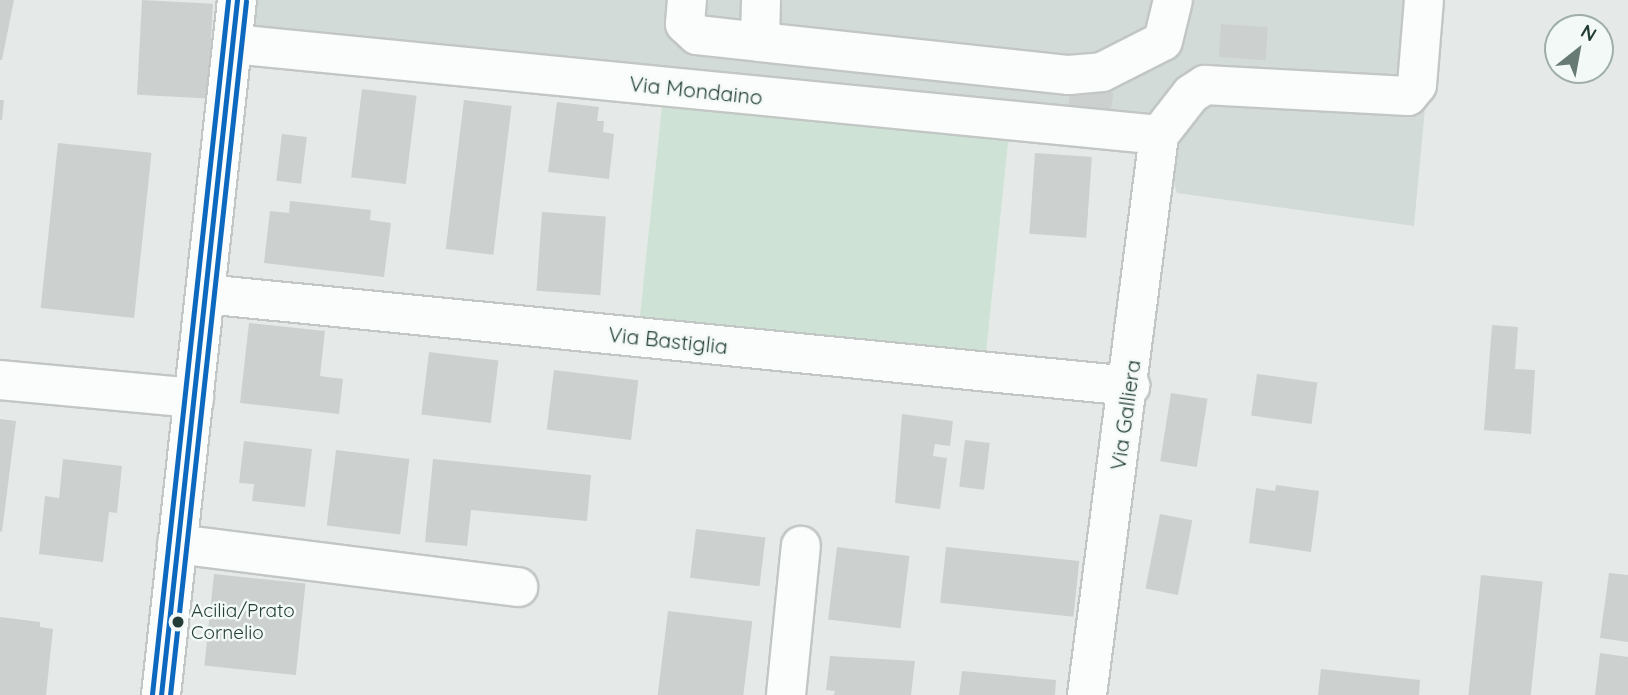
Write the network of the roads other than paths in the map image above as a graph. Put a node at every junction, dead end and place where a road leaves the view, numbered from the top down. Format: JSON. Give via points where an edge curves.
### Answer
{"nodes":[{"id":1,"x":237,"y":0,"type":"edge"},
{"id":2,"x":687,"y":0,"type":"edge"},
{"id":3,"x":761,"y":0,"type":"edge"},
{"id":4,"x":1173,"y":0,"type":"edge"},
{"id":5,"x":1424,"y":0,"type":"edge"},
{"id":6,"x":1163,"y":41,"type":"junction"},
{"id":7,"x":760,"y":42,"type":"junction"},
{"id":8,"x":233,"y":44,"type":"junction"},
{"id":9,"x":1191,"y":94,"type":"junction"},
{"id":10,"x":1159,"y":135,"type":"junction"},
{"id":11,"x":205,"y":294,"type":"junction"},
{"id":12,"x":0,"y":380,"type":"edge"},
{"id":13,"x":1130,"y":386,"type":"junction"},
{"id":14,"x":194,"y":398,"type":"junction"},
{"id":15,"x":177,"y":544,"type":"junction"},
{"id":16,"x":801,"y":546,"type":"dead end"},
{"id":17,"x":518,"y":587,"type":"dead end"},
{"id":18,"x":161,"y":695,"type":"edge"},
{"id":19,"x":786,"y":695,"type":"edge"},
{"id":20,"x":1087,"y":695,"type":"edge"}],
"edges":[{"from":1,"to":8,"type":"street"},
{"from":2,"to":7,"type":"street","via":[[685,24],[698,35]]},
{"from":3,"to":7,"type":"street"},
{"from":4,"to":6,"type":"street"},
{"from":5,"to":9,"type":"street","via":[[1417,85],[1408,96],[1205,85]]},
{"from":6,"to":7,"type":"street","via":[[1102,72],[1069,75]]},
{"from":6,"to":9,"type":"street"},
{"from":8,"to":10,"type":"street","name":"Via Mondaino"},
{"from":8,"to":11,"type":"street"},
{"from":9,"to":10,"type":"street"},
{"from":10,"to":13,"type":"street","name":"Via Galliera"},
{"from":11,"to":13,"type":"street","name":"Via Bastiglia"},
{"from":11,"to":14,"type":"street"},
{"from":12,"to":14,"type":"street"},
{"from":13,"to":20,"type":"street","name":"Via Galliera"},
{"from":14,"to":15,"type":"street"},
{"from":15,"to":17,"type":"street"},
{"from":15,"to":18,"type":"street"},
{"from":16,"to":19,"type":"street"}]}
